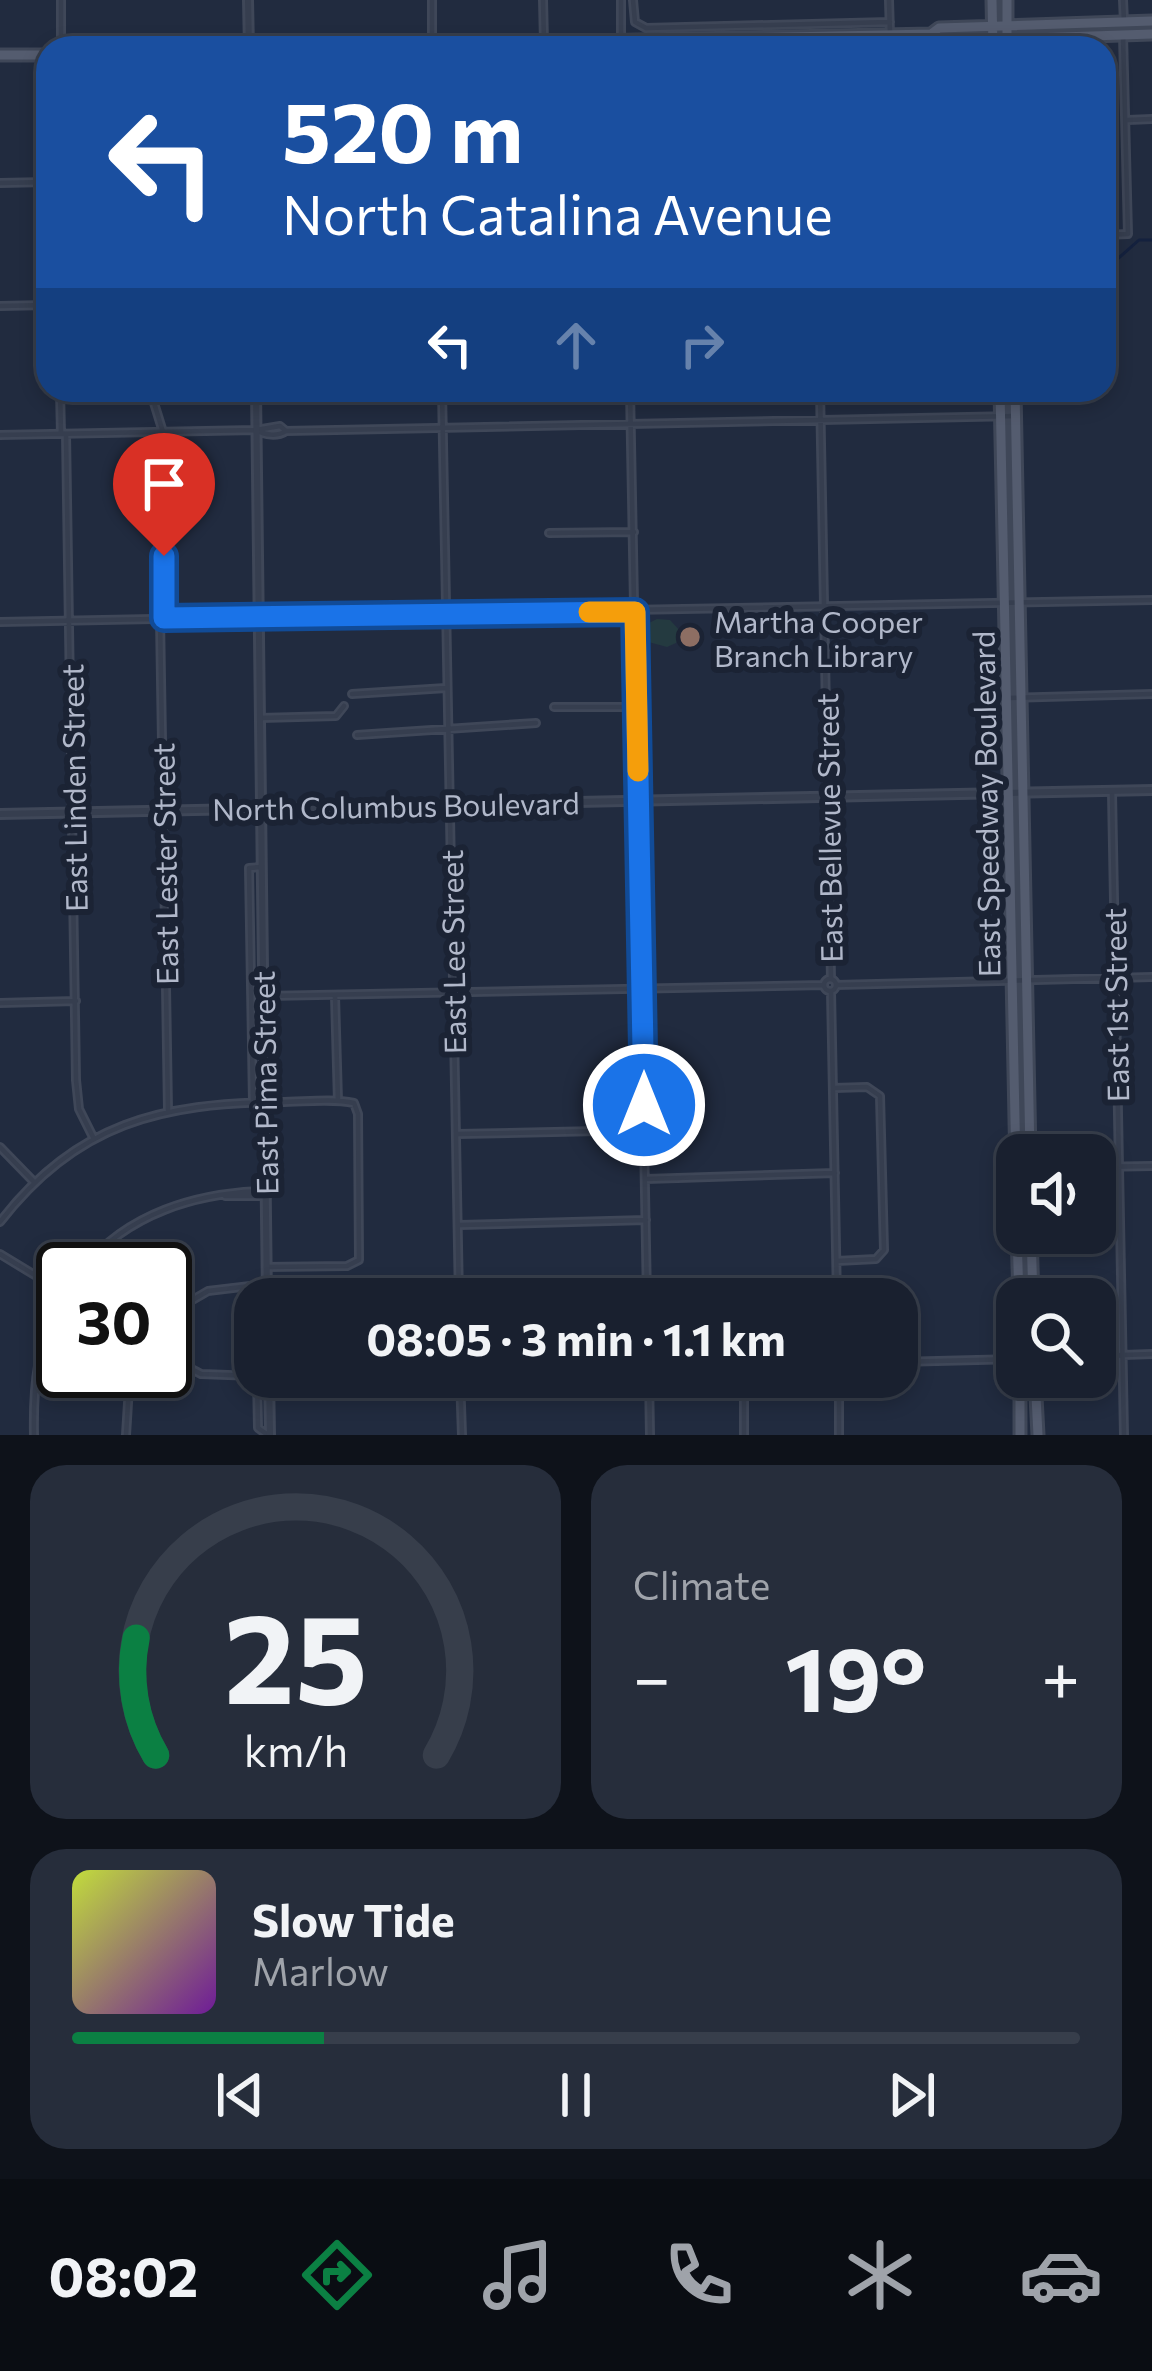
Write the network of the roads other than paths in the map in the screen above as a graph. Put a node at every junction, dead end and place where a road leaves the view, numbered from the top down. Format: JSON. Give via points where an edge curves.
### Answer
{"nodes":[{"id":1,"x":61,"y":0,"type":"edge"},
{"id":2,"x":248,"y":0,"type":"edge"},
{"id":3,"x":431,"y":0,"type":"edge"},
{"id":4,"x":543,"y":0,"type":"edge"},
{"id":5,"x":621,"y":0,"type":"edge"},
{"id":6,"x":633,"y":0,"type":"edge"},
{"id":7,"x":889,"y":0,"type":"edge"},
{"id":8,"x":992,"y":0,"type":"edge"},
{"id":9,"x":1007,"y":0,"type":"edge"},
{"id":10,"x":1123,"y":0,"type":"edge"},
{"id":11,"x":1152,"y":21,"type":"edge"},
{"id":12,"x":1124,"y":22,"type":"junction"},
{"id":13,"x":1007,"y":26,"type":"junction"},
{"id":14,"x":993,"y":27,"type":"junction"},
{"id":15,"x":890,"y":28,"type":"junction"},
{"id":16,"x":931,"y":34,"type":"junction"},
{"id":17,"x":1152,"y":34,"type":"edge"},
{"id":18,"x":812,"y":35,"type":"joint"},
{"id":19,"x":1123,"y":35,"type":"junction"},
{"id":20,"x":61,"y":36,"type":"edge"},
{"id":21,"x":252,"y":36,"type":"edge"},
{"id":22,"x":432,"y":36,"type":"edge"},
{"id":23,"x":544,"y":36,"type":"edge"},
{"id":24,"x":621,"y":36,"type":"edge"},
{"id":25,"x":795,"y":36,"type":"edge"},
{"id":26,"x":934,"y":36,"type":"edge"},
{"id":27,"x":993,"y":36,"type":"edge"},
{"id":28,"x":1007,"y":36,"type":"edge"},
{"id":29,"x":1110,"y":36,"type":"edge"},
{"id":30,"x":0,"y":55,"type":"edge"},
{"id":31,"x":36,"y":55,"type":"edge"},
{"id":32,"x":1152,"y":119,"type":"edge"},
{"id":33,"x":1125,"y":120,"type":"junction"},
{"id":34,"x":36,"y":182,"type":"edge"},
{"id":35,"x":0,"y":183,"type":"edge"},
{"id":36,"x":1116,"y":234,"type":"edge"},
{"id":37,"x":36,"y":304,"type":"edge"},
{"id":38,"x":0,"y":306,"type":"edge"},
{"id":39,"x":61,"y":402,"type":"edge"},
{"id":40,"x":154,"y":402,"type":"edge"},
{"id":41,"x":256,"y":402,"type":"edge"},
{"id":42,"x":442,"y":402,"type":"edge"},
{"id":43,"x":630,"y":402,"type":"edge"},
{"id":44,"x":820,"y":402,"type":"edge"},
{"id":45,"x":1000,"y":402,"type":"edge"},
{"id":46,"x":1015,"y":402,"type":"edge"},
{"id":47,"x":1000,"y":416,"type":"junction"},
{"id":48,"x":1016,"y":416,"type":"junction"},
{"id":49,"x":820,"y":417,"type":"junction"},
{"id":50,"x":631,"y":423,"type":"junction"},
{"id":51,"x":442,"y":426,"type":"junction"},
{"id":52,"x":256,"y":430,"type":"junction"},
{"id":53,"x":163,"y":432,"type":"junction"},
{"id":54,"x":0,"y":434,"type":"edge"},
{"id":55,"x":63,"y":434,"type":"junction"},
{"id":56,"x":634,"y":532,"type":"junction"},
{"id":57,"x":549,"y":533,"type":"dead end"},
{"id":58,"x":1152,"y":600,"type":"edge"},
{"id":59,"x":1005,"y":602,"type":"junction"},
{"id":60,"x":1019,"y":602,"type":"junction"},
{"id":61,"x":823,"y":607,"type":"junction"},
{"id":62,"x":635,"y":612,"type":"junction"},
{"id":63,"x":445,"y":614,"type":"junction"},
{"id":64,"x":258,"y":617,"type":"junction"},
{"id":65,"x":162,"y":618,"type":"junction"},
{"id":66,"x":70,"y":621,"type":"junction"},
{"id":67,"x":0,"y":622,"type":"edge"},
{"id":68,"x":446,"y":688,"type":"junction"},
{"id":69,"x":352,"y":694,"type":"dead end"},
{"id":70,"x":1152,"y":694,"type":"edge"},
{"id":71,"x":1007,"y":698,"type":"junction"},
{"id":72,"x":1022,"y":698,"type":"junction"},
{"id":73,"x":344,"y":706,"type":"dead end"},
{"id":74,"x":554,"y":707,"type":"dead end"},
{"id":75,"x":638,"y":707,"type":"junction"},
{"id":76,"x":260,"y":718,"type":"junction"},
{"id":77,"x":536,"y":723,"type":"dead end"},
{"id":78,"x":447,"y":728,"type":"junction"},
{"id":79,"x":356,"y":735,"type":"dead end"},
{"id":80,"x":1023,"y":790,"type":"junction"},
{"id":81,"x":1112,"y":790,"type":"junction"},
{"id":82,"x":1152,"y":790,"type":"edge"},
{"id":83,"x":1010,"y":791,"type":"junction"},
{"id":84,"x":827,"y":795,"type":"junction"},
{"id":85,"x":638,"y":800,"type":"junction"},
{"id":86,"x":448,"y":804,"type":"junction"},
{"id":87,"x":260,"y":808,"type":"junction"},
{"id":88,"x":162,"y":810,"type":"junction"},
{"id":89,"x":73,"y":812,"type":"junction"},
{"id":90,"x":0,"y":814,"type":"edge"},
{"id":91,"x":261,"y":867,"type":"junction"},
{"id":92,"x":1152,"y":977,"type":"edge"},
{"id":93,"x":1114,"y":978,"type":"junction"},
{"id":94,"x":1027,"y":982,"type":"junction"},
{"id":95,"x":1013,"y":983,"type":"junction"},
{"id":96,"x":833,"y":985,"type":"junction"},
{"id":97,"x":643,"y":989,"type":"junction"},
{"id":98,"x":452,"y":993,"type":"junction"},
{"id":99,"x":335,"y":996,"type":"junction"},
{"id":100,"x":262,"y":997,"type":"junction"},
{"id":101,"x":76,"y":1001,"type":"junction"},
{"id":102,"x":0,"y":1003,"type":"edge"},
{"id":103,"x":834,"y":1088,"type":"junction"},
{"id":104,"x":338,"y":1101,"type":"junction"},
{"id":105,"x":253,"y":1102,"type":"junction"},
{"id":106,"x":264,"y":1102,"type":"junction"},
{"id":107,"x":168,"y":1110,"type":"junction"},
{"id":108,"x":644,"y":1130,"type":"junction"},
{"id":109,"x":455,"y":1134,"type":"junction"},
{"id":110,"x":1016,"y":1134,"type":"edge"},
{"id":111,"x":1030,"y":1134,"type":"edge"},
{"id":112,"x":94,"y":1139,"type":"junction"},
{"id":113,"x":0,"y":1147,"type":"edge"},
{"id":114,"x":1152,"y":1166,"type":"edge"},
{"id":115,"x":1118,"y":1167,"type":"junction"},
{"id":116,"x":835,"y":1173,"type":"junction"},
{"id":117,"x":646,"y":1179,"type":"junction"},
{"id":118,"x":35,"y":1183,"type":"junction"},
{"id":119,"x":266,"y":1194,"type":"junction"},
{"id":120,"x":646,"y":1220,"type":"junction"},
{"id":121,"x":0,"y":1222,"type":"edge"},
{"id":122,"x":458,"y":1226,"type":"junction"},
{"id":123,"x":109,"y":1242,"type":"edge"},
{"id":124,"x":0,"y":1254,"type":"edge"},
{"id":125,"x":837,"y":1261,"type":"junction"},
{"id":126,"x":266,"y":1267,"type":"junction"},
{"id":127,"x":36,"y":1277,"type":"edge"},
{"id":128,"x":267,"y":1278,"type":"edge"},
{"id":129,"x":459,"y":1278,"type":"edge"},
{"id":130,"x":647,"y":1278,"type":"edge"},
{"id":131,"x":837,"y":1278,"type":"edge"},
{"id":132,"x":234,"y":1287,"type":"edge"},
{"id":133,"x":192,"y":1300,"type":"edge"},
{"id":134,"x":1152,"y":1354,"type":"edge"},
{"id":135,"x":1116,"y":1355,"type":"edge"},
{"id":136,"x":1123,"y":1355,"type":"junction"},
{"id":137,"x":996,"y":1360,"type":"edge"},
{"id":138,"x":918,"y":1361,"type":"edge"},
{"id":139,"x":192,"y":1369,"type":"edge"},
{"id":140,"x":234,"y":1376,"type":"edge"},
{"id":141,"x":36,"y":1385,"type":"edge"},
{"id":142,"x":128,"y":1398,"type":"edge"},
{"id":143,"x":257,"y":1398,"type":"edge"},
{"id":144,"x":269,"y":1398,"type":"edge"},
{"id":145,"x":461,"y":1398,"type":"edge"},
{"id":146,"x":649,"y":1398,"type":"edge"},
{"id":147,"x":744,"y":1398,"type":"edge"},
{"id":148,"x":839,"y":1398,"type":"edge"},
{"id":149,"x":1020,"y":1398,"type":"edge"},
{"id":150,"x":1036,"y":1398,"type":"edge"},
{"id":151,"x":34,"y":1435,"type":"edge"},
{"id":152,"x":126,"y":1435,"type":"edge"},
{"id":153,"x":269,"y":1435,"type":"edge"},
{"id":154,"x":462,"y":1435,"type":"edge"},
{"id":155,"x":650,"y":1435,"type":"edge"},
{"id":156,"x":744,"y":1435,"type":"edge"},
{"id":157,"x":839,"y":1435,"type":"edge"},
{"id":158,"x":1020,"y":1435,"type":"edge"},
{"id":159,"x":1038,"y":1435,"type":"edge"},
{"id":160,"x":1124,"y":1435,"type":"edge"}],
"edges":[{"from":1,"to":20,"type":"street"},
{"from":2,"to":21,"type":"street"},
{"from":3,"to":22,"type":"street"},
{"from":4,"to":23,"type":"street"},
{"from":5,"to":24,"type":"street"},
{"from":6,"to":15,"type":"street","via":[[635,22],[646,28]]},
{"from":7,"to":15,"type":"street"},
{"from":8,"to":14,"type":"main road"},
{"from":9,"to":13,"type":"main road"},
{"from":10,"to":12,"type":"street"},
{"from":11,"to":12,"type":"main road"},
{"from":12,"to":13,"type":"main road"},
{"from":13,"to":14,"type":"main road"},
{"from":13,"to":28,"type":"main road"},
{"from":14,"to":16,"type":"main road"},
{"from":14,"to":27,"type":"main road"},
{"from":15,"to":16,"type":"main road"},
{"from":15,"to":18,"type":"main road"},
{"from":16,"to":26,"type":"main road"},
{"from":17,"to":19,"type":"main road"},
{"from":18,"to":25,"type":"main road"},
{"from":19,"to":29,"type":"main road"},
{"from":19,"to":33,"type":"street"},
{"from":30,"to":31,"type":"main road"},
{"from":32,"to":33,"type":"street"},
{"from":33,"to":36,"type":"street","via":[[1128,234]]},
{"from":34,"to":35,"type":"street"},
{"from":37,"to":38,"type":"street"},
{"from":39,"to":55,"type":"street","name":"East Linden Street"},
{"from":40,"to":53,"type":"street","name":"East Lester Street"},
{"from":41,"to":52,"type":"street","name":"East Pima Street"},
{"from":42,"to":51,"type":"street","name":"East Lee Street"},
{"from":43,"to":50,"type":"street"},
{"from":44,"to":49,"type":"street","name":"East Bellevue Street"},
{"from":45,"to":47,"type":"main road","name":"East Speedway Boulevard"},
{"from":46,"to":48,"type":"main road","name":"East Speedway Boulevard"},
{"from":47,"to":48,"type":"street"},
{"from":47,"to":49,"type":"street"},
{"from":47,"to":59,"type":"main road","name":"East Speedway Boulevard"},
{"from":48,"to":60,"type":"main road","name":"East Speedway Boulevard"},
{"from":49,"to":50,"type":"street"},
{"from":49,"to":61,"type":"street","name":"East Bellevue Street"},
{"from":50,"to":51,"type":"street"},
{"from":50,"to":56,"type":"street"},
{"from":51,"to":52,"type":"street"},
{"from":51,"to":63,"type":"street","name":"East Lee Street"},
{"from":52,"to":53,"type":"street"},
{"from":52,"to":64,"type":"street","name":"East Pima Street"},
{"from":53,"to":55,"type":"street"},
{"from":53,"to":65,"type":"street","name":"East Lester Street"},
{"from":54,"to":55,"type":"street"},
{"from":55,"to":66,"type":"street","name":"East Linden Street"},
{"from":56,"to":57,"type":"street"},
{"from":56,"to":62,"type":"street"},
{"from":58,"to":60,"type":"street"},
{"from":59,"to":60,"type":"street"},
{"from":59,"to":61,"type":"street"},
{"from":59,"to":71,"type":"main road","name":"East Speedway Boulevard"},
{"from":60,"to":72,"type":"main road","name":"East Speedway Boulevard"},
{"from":61,"to":62,"type":"street"},
{"from":61,"to":84,"type":"street","name":"East Bellevue Street"},
{"from":62,"to":63,"type":"street"},
{"from":62,"to":75,"type":"street"},
{"from":63,"to":64,"type":"street"},
{"from":63,"to":68,"type":"street","name":"East Lee Street"},
{"from":64,"to":65,"type":"street"},
{"from":64,"to":76,"type":"street","name":"East Pima Street"},
{"from":65,"to":66,"type":"street"},
{"from":65,"to":88,"type":"street","name":"East Lester Street"},
{"from":66,"to":67,"type":"street"},
{"from":66,"to":89,"type":"street","name":"East Linden Street"},
{"from":68,"to":69,"type":"street"},
{"from":68,"to":78,"type":"street","name":"East Lee Street"},
{"from":70,"to":72,"type":"street"},
{"from":71,"to":72,"type":"street"},
{"from":71,"to":83,"type":"main road","name":"East Speedway Boulevard"},
{"from":72,"to":80,"type":"main road","name":"East Speedway Boulevard"},
{"from":73,"to":76,"type":"street","via":[[336,716]]},
{"from":74,"to":75,"type":"street"},
{"from":75,"to":85,"type":"street"},
{"from":76,"to":87,"type":"street","name":"East Pima Street"},
{"from":77,"to":78,"type":"street"},
{"from":78,"to":79,"type":"street"},
{"from":78,"to":86,"type":"street","name":"East Lee Street"},
{"from":80,"to":81,"type":"street","name":"North Columbus Boulevard"},
{"from":80,"to":83,"type":"street","name":"North Columbus Boulevard"},
{"from":80,"to":94,"type":"main road","name":"East Speedway Boulevard"},
{"from":81,"to":82,"type":"street","name":"North Columbus Boulevard"},
{"from":81,"to":93,"type":"street","name":"East 1st Street"},
{"from":83,"to":84,"type":"street","name":"North Columbus Boulevard"},
{"from":83,"to":95,"type":"main road","name":"East Speedway Boulevard"},
{"from":84,"to":85,"type":"street","name":"North Columbus Boulevard"},
{"from":84,"to":96,"type":"street","name":"East Bellevue Street"},
{"from":85,"to":86,"type":"street","name":"North Columbus Boulevard"},
{"from":85,"to":97,"type":"street"},
{"from":86,"to":87,"type":"street","name":"North Columbus Boulevard"},
{"from":86,"to":98,"type":"street","name":"East Lee Street"},
{"from":87,"to":88,"type":"street","name":"North Columbus Boulevard"},
{"from":87,"to":91,"type":"street","name":"East Pima Street"},
{"from":88,"to":89,"type":"street","name":"North Columbus Boulevard"},
{"from":88,"to":107,"type":"street","name":"East Lester Street"},
{"from":89,"to":90,"type":"street","name":"North Columbus Boulevard"},
{"from":89,"to":101,"type":"street","name":"East Linden Street"},
{"from":91,"to":100,"type":"street","name":"East Pima Street"},
{"from":91,"to":105,"type":"street","name":"East Pima Street","via":[[249,868]]},
{"from":92,"to":93,"type":"street"},
{"from":93,"to":94,"type":"street"},
{"from":93,"to":115,"type":"street","name":"East 1st Street"},
{"from":94,"to":95,"type":"street"},
{"from":94,"to":111,"type":"main road","name":"East Speedway Boulevard"},
{"from":95,"to":96,"type":"street"},
{"from":95,"to":110,"type":"main road","name":"East Speedway Boulevard"},
{"from":96,"to":97,"type":"street"},
{"from":96,"to":103,"type":"street","name":"East Bellevue Street"},
{"from":97,"to":98,"type":"street"},
{"from":97,"to":108,"type":"street"},
{"from":98,"to":99,"type":"street"},
{"from":98,"to":109,"type":"street","name":"East Lee Street"},
{"from":99,"to":100,"type":"street"},
{"from":99,"to":104,"type":"street"},
{"from":100,"to":106,"type":"street","name":"East Pima Street"},
{"from":101,"to":102,"type":"street"},
{"from":101,"to":112,"type":"street","name":"East Linden Street","via":[[77,1098]]},
{"from":103,"to":116,"type":"street","name":"East Bellevue Street"},
{"from":103,"to":125,"type":"street","via":[[868,1087],[880,1096],[884,1250]]},
{"from":104,"to":106,"type":"street"},
{"from":104,"to":126,"type":"street","via":[[356,1104],[359,1260]]},
{"from":105,"to":106,"type":"street"},
{"from":105,"to":107,"type":"street"},
{"from":106,"to":119,"type":"street","name":"East Pima Street"},
{"from":107,"to":112,"type":"street"},
{"from":108,"to":109,"type":"street"},
{"from":108,"to":117,"type":"street"},
{"from":109,"to":122,"type":"street","name":"East Lee Street"},
{"from":112,"to":118,"type":"street"},
{"from":113,"to":118,"type":"street"},
{"from":114,"to":115,"type":"street"},
{"from":115,"to":136,"type":"street","name":"East 1st Street"},
{"from":116,"to":117,"type":"street"},
{"from":116,"to":125,"type":"street","name":"East Bellevue Street"},
{"from":117,"to":120,"type":"street"},
{"from":118,"to":121,"type":"street"},
{"from":119,"to":123,"type":"street","via":[[188,1201]]},
{"from":119,"to":126,"type":"street","name":"East Pima Street"},
{"from":120,"to":122,"type":"street"},
{"from":120,"to":130,"type":"street"},
{"from":122,"to":129,"type":"street","name":"East Lee Street"},
{"from":124,"to":127,"type":"street"},
{"from":125,"to":131,"type":"street","name":"East Bellevue Street"},
{"from":126,"to":128,"type":"street","name":"East Pima Street"},
{"from":132,"to":133,"type":"street"},
{"from":134,"to":136,"type":"street"},
{"from":135,"to":136,"type":"street"},
{"from":136,"to":160,"type":"street","name":"East 1st Street"},
{"from":137,"to":138,"type":"street"},
{"from":139,"to":140,"type":"street"},
{"from":141,"to":151,"type":"street"},
{"from":142,"to":152,"type":"street"},
{"from":143,"to":153,"type":"street","via":[[258,1428]]},
{"from":144,"to":153,"type":"street"},
{"from":145,"to":154,"type":"street"},
{"from":146,"to":155,"type":"street"},
{"from":147,"to":156,"type":"street"},
{"from":148,"to":157,"type":"street"},
{"from":149,"to":158,"type":"main road"},
{"from":150,"to":159,"type":"main road"}]}
